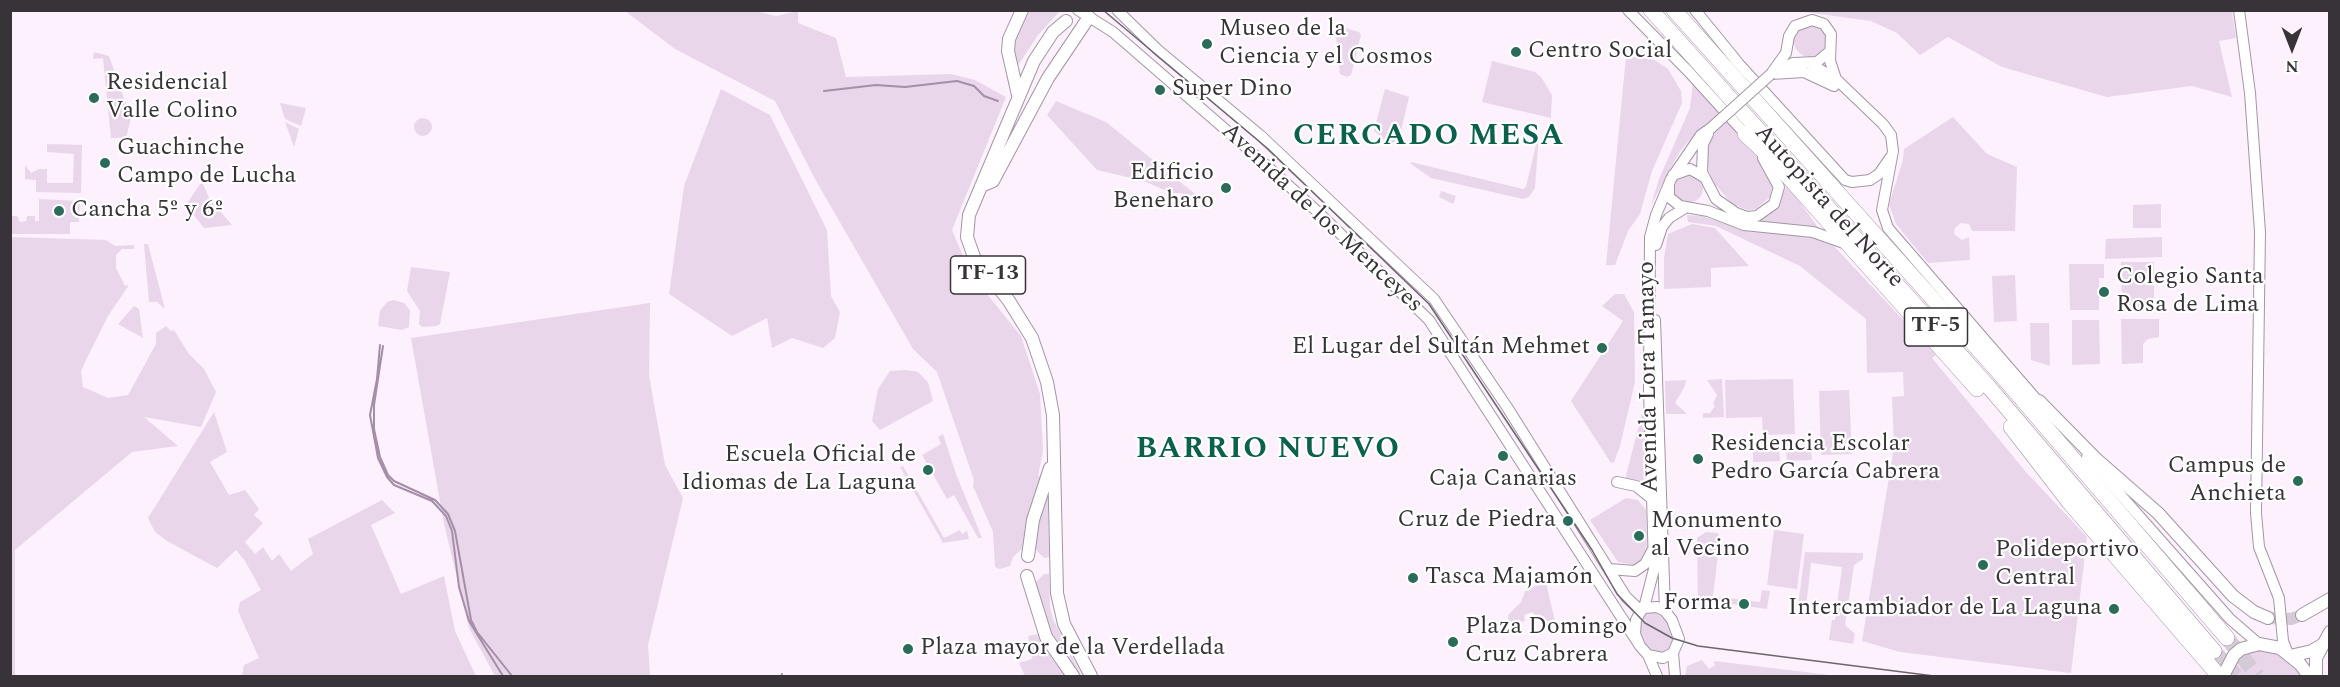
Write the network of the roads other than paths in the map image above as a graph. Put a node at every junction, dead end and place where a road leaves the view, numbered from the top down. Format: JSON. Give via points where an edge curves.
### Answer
{"nodes":[{"id":1,"x":1022,"y":10,"type":"edge"},
{"id":2,"x":1078,"y":10,"type":"edge"},
{"id":3,"x":1117,"y":10,"type":"edge"},
{"id":4,"x":1628,"y":10,"type":"edge"},
{"id":5,"x":1640,"y":10,"type":"edge"},
{"id":6,"x":1651,"y":10,"type":"edge"},
{"id":7,"x":1695,"y":10,"type":"edge"},
{"id":8,"x":2239,"y":10,"type":"edge"},
{"id":9,"x":1675,"y":11,"type":"edge"},
{"id":10,"x":1089,"y":17,"type":"junction"},
{"id":11,"x":1066,"y":21,"type":"dead end"},
{"id":12,"x":1789,"y":46,"type":"junction"},
{"id":13,"x":1829,"y":52,"type":"junction"},
{"id":14,"x":1805,"y":62,"type":"junction"},
{"id":15,"x":1771,"y":74,"type":"junction"},
{"id":16,"x":1836,"y":79,"type":"junction"},
{"id":17,"x":1853,"y":96,"type":"junction"},
{"id":18,"x":1018,"y":98,"type":"junction"},
{"id":19,"x":1711,"y":128,"type":"junction"},
{"id":20,"x":1745,"y":134,"type":"junction"},
{"id":21,"x":1893,"y":151,"type":"junction"},
{"id":22,"x":1774,"y":162,"type":"junction"},
{"id":23,"x":1671,"y":179,"type":"junction"},
{"id":24,"x":1705,"y":180,"type":"junction"},
{"id":25,"x":981,"y":186,"type":"junction"},
{"id":26,"x":1689,"y":208,"type":"junction"},
{"id":27,"x":1849,"y":246,"type":"junction"},
{"id":28,"x":1936,"y":302,"type":"junction"},
{"id":29,"x":1958,"y":312,"type":"junction"},
{"id":30,"x":1997,"y":355,"type":"junction"},
{"id":31,"x":2002,"y":376,"type":"junction"},
{"id":32,"x":2039,"y":401,"type":"junction"},
{"id":33,"x":1055,"y":452,"type":"junction"},
{"id":34,"x":1617,"y":482,"type":"dead end"},
{"id":35,"x":1651,"y":498,"type":"junction"},
{"id":36,"x":1653,"y":548,"type":"junction"},
{"id":37,"x":1028,"y":556,"type":"dead end"},
{"id":38,"x":1609,"y":569,"type":"junction"},
{"id":39,"x":1027,"y":576,"type":"dead end"},
{"id":40,"x":2330,"y":599,"type":"edge"},
{"id":41,"x":1642,"y":609,"type":"junction"},
{"id":42,"x":1665,"y":611,"type":"junction"},
{"id":43,"x":2302,"y":615,"type":"tunnel mouth"},
{"id":44,"x":2268,"y":618,"type":"tunnel mouth"},
{"id":45,"x":2282,"y":626,"type":"junction"},
{"id":46,"x":2330,"y":632,"type":"edge"},
{"id":47,"x":2227,"y":638,"type":"tunnel mouth"},
{"id":48,"x":2263,"y":644,"type":"junction"},
{"id":49,"x":2322,"y":645,"type":"junction"},
{"id":50,"x":1640,"y":646,"type":"junction"},
{"id":51,"x":2214,"y":651,"type":"tunnel mouth"},
{"id":52,"x":1673,"y":653,"type":"junction"},
{"id":53,"x":2289,"y":655,"type":"junction"},
{"id":54,"x":1648,"y":656,"type":"junction"},
{"id":55,"x":1073,"y":676,"type":"edge"},
{"id":56,"x":1091,"y":676,"type":"edge"},
{"id":57,"x":1657,"y":676,"type":"edge"},
{"id":58,"x":1675,"y":676,"type":"edge"},
{"id":59,"x":2221,"y":676,"type":"edge"},
{"id":60,"x":2309,"y":676,"type":"edge"},
{"id":61,"x":2316,"y":676,"type":"edge"}],
"edges":[{"from":1,"to":18,"type":"main road","via":[[1008,51]]},
{"from":2,"to":10,"type":"main road","name":"Avenida de los Menceyes"},
{"from":3,"to":38,"type":"main road","name":"Avenida de los Menceyes","via":[[1158,50],[1260,135],[1434,299]]},
{"from":4,"to":20,"type":"main road"},
{"from":5,"to":22,"type":"highway"},
{"from":6,"to":51,"type":"highway","name":"Autopista del Norte","number":"TF-5","via":[[1988,386]]},
{"from":7,"to":21,"type":"main road","via":[[1845,180],[1870,180],[1884,168]]},
{"from":8,"to":45,"type":"main road","via":[[2250,93],[2260,232],[2256,513],[2259,547],[2279,598]]},
{"from":9,"to":28,"type":"highway","name":"Autopista del Norte","number":"TF-5"},
{"from":10,"to":25,"type":"main road","via":[[1048,78],[993,181]]},
{"from":10,"to":50,"type":"main road","name":"Avenida de los Menceyes","via":[[1113,32],[1319,213],[1429,320]]},
{"from":11,"to":18,"type":"main road","number":"TF-13","via":[[1043,46]]},
{"from":12,"to":13,"type":"main road","via":[[1795,26],[1812,20],[1828,28],[1832,40]]},
{"from":12,"to":14,"type":"main road","via":[[1795,57]]},
{"from":12,"to":15,"type":"main road"},
{"from":13,"to":14,"type":"main road","via":[[1824,58]]},
{"from":13,"to":16,"type":"main road"},
{"from":14,"to":15,"type":"main road","via":[[1784,66]]},
{"from":14,"to":16,"type":"main road"},
{"from":15,"to":17,"type":"main road","via":[[1804,72]]},
{"from":15,"to":19,"type":"main road","name":"Avenida Lora Tamayo","bridge":true},
{"from":16,"to":17,"type":"main road"},
{"from":17,"to":21,"type":"main road","via":[[1884,124],[1891,135]]},
{"from":18,"to":25,"type":"main road","number":"TF-13"},
{"from":19,"to":23,"type":"main road","name":"Avenida Lora Tamayo","via":[[1701,135]]},
{"from":19,"to":24,"type":"main road","via":[[1703,144],[1701,168]]},
{"from":20,"to":22,"type":"highway"},
{"from":20,"to":24,"type":"main road","via":[[1775,177],[1779,187],[1774,204],[1763,214],[1747,217],[1725,207]]},
{"from":21,"to":29,"type":"main road","via":[[1883,218]]},
{"from":22,"to":27,"type":"highway"},
{"from":23,"to":24,"type":"main road","via":[[1689,169]]},
{"from":23,"to":26,"type":"main road","via":[[1670,197],[1676,204]]},
{"from":23,"to":35,"type":"main road","name":"Avenida Lora Tamayo","via":[[1656,215],[1649,250]]},
{"from":24,"to":26,"type":"main road","via":[[1704,197]]},
{"from":25,"to":33,"type":"main road","number":"TF-13","via":[[969,215],[969,249],[1032,338],[1047,382]]},
{"from":26,"to":27,"type":"main road","via":[[1744,225],[1821,234]]},
{"from":26,"to":42,"type":"main road","name":"Avenida Lora Tamayo","via":[[1662,226],[1655,255]]},
{"from":27,"to":59,"type":"highway","via":[[1998,413],[2069,502]]},
{"from":28,"to":29,"type":"highway"},
{"from":28,"to":31,"type":"highway","name":"Autopista del Norte","number":"TF-5"},
{"from":29,"to":30,"type":"main road"},
{"from":30,"to":31,"type":"highway"},
{"from":30,"to":32,"type":"main road"},
{"from":31,"to":47,"type":"highway","name":"Autopista del Norte","number":"TF-5"},
{"from":32,"to":44,"type":"main road","via":[[2095,458],[2158,513],[2233,596]]},
{"from":32,"to":48,"type":"main road","via":[[2230,619]]},
{"from":33,"to":37,"type":"main road","via":[[1034,520]]},
{"from":33,"to":56,"type":"main road","number":"TF-13","via":[[1057,593],[1064,624]]},
{"from":34,"to":35,"type":"main road","via":[[1636,486]]},
{"from":35,"to":36,"type":"main road","name":"Avenida Lora Tamayo"},
{"from":36,"to":38,"type":"main road","via":[[1645,564],[1635,571]]},
{"from":36,"to":41,"type":"main road","name":"Avenida Lora Tamayo","via":[[1654,569]]},
{"from":38,"to":41,"type":"main road","name":"Avenida de los Menceyes","via":[[1626,597]]},
{"from":39,"to":55,"type":"main road","via":[[1046,637]]},
{"from":40,"to":43,"type":"main road"},
{"from":41,"to":42,"type":"main road","via":[[1657,607]]},
{"from":41,"to":50,"type":"main road","via":[[1635,627]]},
{"from":42,"to":52,"type":"main road","via":[[1675,623],[1679,639]]},
{"from":45,"to":48,"type":"main road"},
{"from":45,"to":53,"type":"main road"},
{"from":46,"to":49,"type":"main road"},
{"from":48,"to":53,"type":"main road"},
{"from":48,"to":59,"type":"main road","via":[[2241,649]]},
{"from":49,"to":53,"type":"main road"},
{"from":49,"to":61,"type":"main road","via":[[2316,658]]},
{"from":50,"to":54,"type":"main road"},
{"from":52,"to":54,"type":"main road","via":[[1663,658]]},
{"from":52,"to":58,"type":"main road"},
{"from":53,"to":60,"type":"main road"},
{"from":54,"to":57,"type":"main road"}]}
